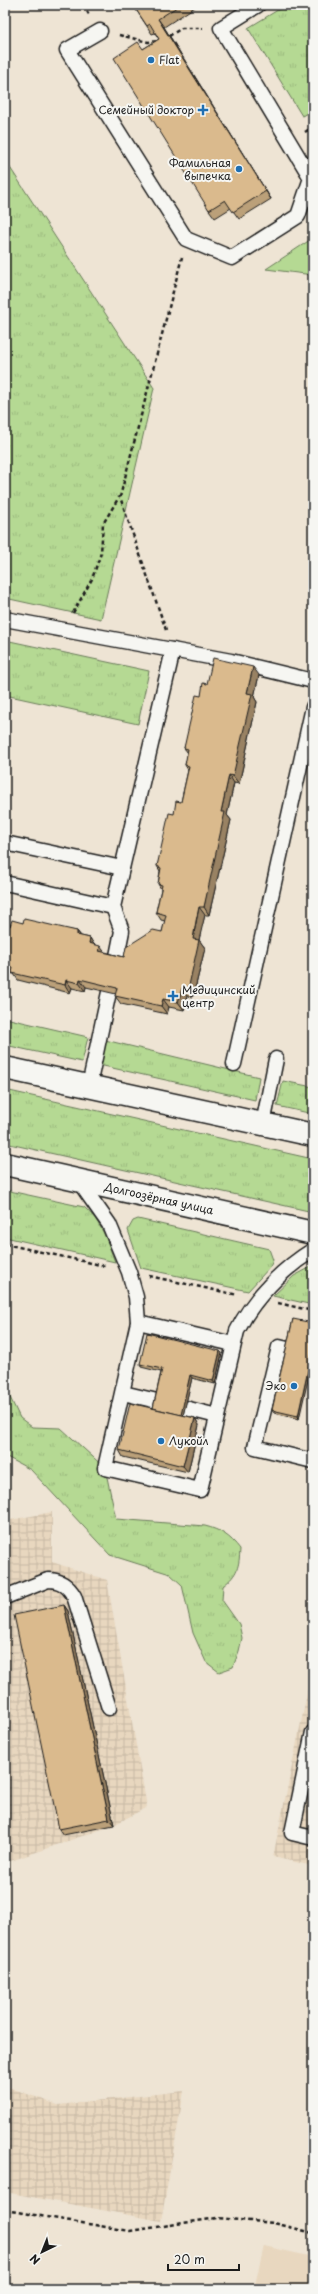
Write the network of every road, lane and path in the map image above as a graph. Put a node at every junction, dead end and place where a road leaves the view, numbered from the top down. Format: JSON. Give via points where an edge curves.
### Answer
{"nodes":[{"id":1,"x":258,"y":5,"type":"edge"},
{"id":2,"x":221,"y":28,"type":"junction"},
{"id":3,"x":100,"y":31,"type":"dead end"},
{"id":4,"x":169,"y":36,"type":"edge"},
{"id":5,"x":186,"y":239,"type":"junction"},
{"id":6,"x":120,"y":497,"type":"junction"},
{"id":7,"x":5,"y":619,"type":"edge"},
{"id":8,"x":63,"y":629,"type":"junction"},
{"id":9,"x":173,"y":650,"type":"junction"},
{"id":10,"x":313,"y":681,"type":"edge"},
{"id":11,"x":313,"y":707,"type":"edge"},
{"id":12,"x":5,"y":842,"type":"edge"},
{"id":13,"x":122,"y":868,"type":"junction"},
{"id":14,"x":5,"y":883,"type":"edge"},
{"id":15,"x":113,"y":907,"type":"junction"},
{"id":16,"x":116,"y":961,"type":"edge"},
{"id":17,"x":109,"y":992,"type":"edge"},
{"id":18,"x":276,"y":1058,"type":"dead end"},
{"id":19,"x":234,"y":1064,"type":"dead end"},
{"id":20,"x":5,"y":1068,"type":"edge"},
{"id":21,"x":89,"y":1086,"type":"junction"},
{"id":22,"x":263,"y":1124,"type":"junction"},
{"id":23,"x":313,"y":1135,"type":"edge"},
{"id":24,"x":5,"y":1164,"type":"edge"},
{"id":25,"x":78,"y":1180,"type":"junction"},
{"id":26,"x":313,"y":1233,"type":"edge"},
{"id":27,"x":5,"y":1244,"type":"edge"},
{"id":28,"x":313,"y":1250,"type":"edge"},
{"id":29,"x":129,"y":1272,"type":"junction"},
{"id":30,"x":258,"y":1299,"type":"junction"},
{"id":31,"x":313,"y":1311,"type":"edge"},
{"id":32,"x":138,"y":1322,"type":"junction"},
{"id":33,"x":233,"y":1344,"type":"junction"},
{"id":34,"x":313,"y":1354,"type":"edge"},
{"id":35,"x":122,"y":1393,"type":"junction"},
{"id":36,"x":157,"y":1401,"type":"edge"},
{"id":37,"x":185,"y":1408,"type":"edge"},
{"id":38,"x":217,"y":1416,"type":"junction"},
{"id":39,"x":313,"y":1461,"type":"edge"},
{"id":40,"x":5,"y":1596,"type":"edge"},
{"id":41,"x":109,"y":1708,"type":"dead end"},
{"id":42,"x":313,"y":1732,"type":"edge"},
{"id":43,"x":313,"y":1838,"type":"edge"},
{"id":44,"x":5,"y":2210,"type":"edge"},
{"id":45,"x":313,"y":2233,"type":"edge"}],
"edges":[{"from":1,"to":2,"type":"lane"},
{"from":2,"to":4,"type":"path","via":[[182,28]]},
{"from":2,"to":5,"type":"lane","via":[[311,178],[298,216],[232,258]]},
{"from":3,"to":5,"type":"lane","via":[[67,50]]},
{"from":5,"to":6,"type":"path"},
{"from":6,"to":8,"type":"path","via":[[103,524],[102,552],[92,579]]},
{"from":6,"to":9,"type":"path"},
{"from":7,"to":8,"type":"lane"},
{"from":8,"to":9,"type":"lane"},
{"from":9,"to":10,"type":"lane"},
{"from":9,"to":13,"type":"lane"},
{"from":11,"to":19,"type":"lane"},
{"from":12,"to":13,"type":"lane"},
{"from":13,"to":15,"type":"lane"},
{"from":14,"to":15,"type":"lane"},
{"from":15,"to":16,"type":"lane","via":[[122,931]]},
{"from":17,"to":21,"type":"lane"},
{"from":18,"to":22,"type":"lane"},
{"from":20,"to":21,"type":"main road"},
{"from":21,"to":22,"type":"main road"},
{"from":22,"to":23,"type":"main road"},
{"from":24,"to":25,"type":"main road","name":"Долгоозёрная улица"},
{"from":25,"to":26,"type":"main road","name":"Долгоозёрная улица"},
{"from":25,"to":29,"type":"lane","via":[[109,1224]]},
{"from":27,"to":29,"type":"path"},
{"from":28,"to":30,"type":"lane","via":[[299,1259]]},
{"from":29,"to":30,"type":"path"},
{"from":29,"to":32,"type":"lane","via":[[136,1297]]},
{"from":30,"to":31,"type":"path"},
{"from":30,"to":33,"type":"lane","via":[[246,1312]]},
{"from":32,"to":33,"type":"lane"},
{"from":32,"to":35,"type":"lane"},
{"from":33,"to":38,"type":"lane"},
{"from":34,"to":39,"type":"lane","via":[[279,1347],[255,1447]]},
{"from":35,"to":36,"type":"lane"},
{"from":35,"to":38,"type":"lane","via":[[105,1468],[112,1470],[200,1490]]},
{"from":37,"to":38,"type":"lane"},
{"from":40,"to":41,"type":"lane","via":[[48,1580],[56,1580],[70,1590]]},
{"from":42,"to":43,"type":"lane","via":[[292,1833]]},
{"from":44,"to":45,"type":"path","via":[[130,2231],[217,2218],[274,2223]]}]}
